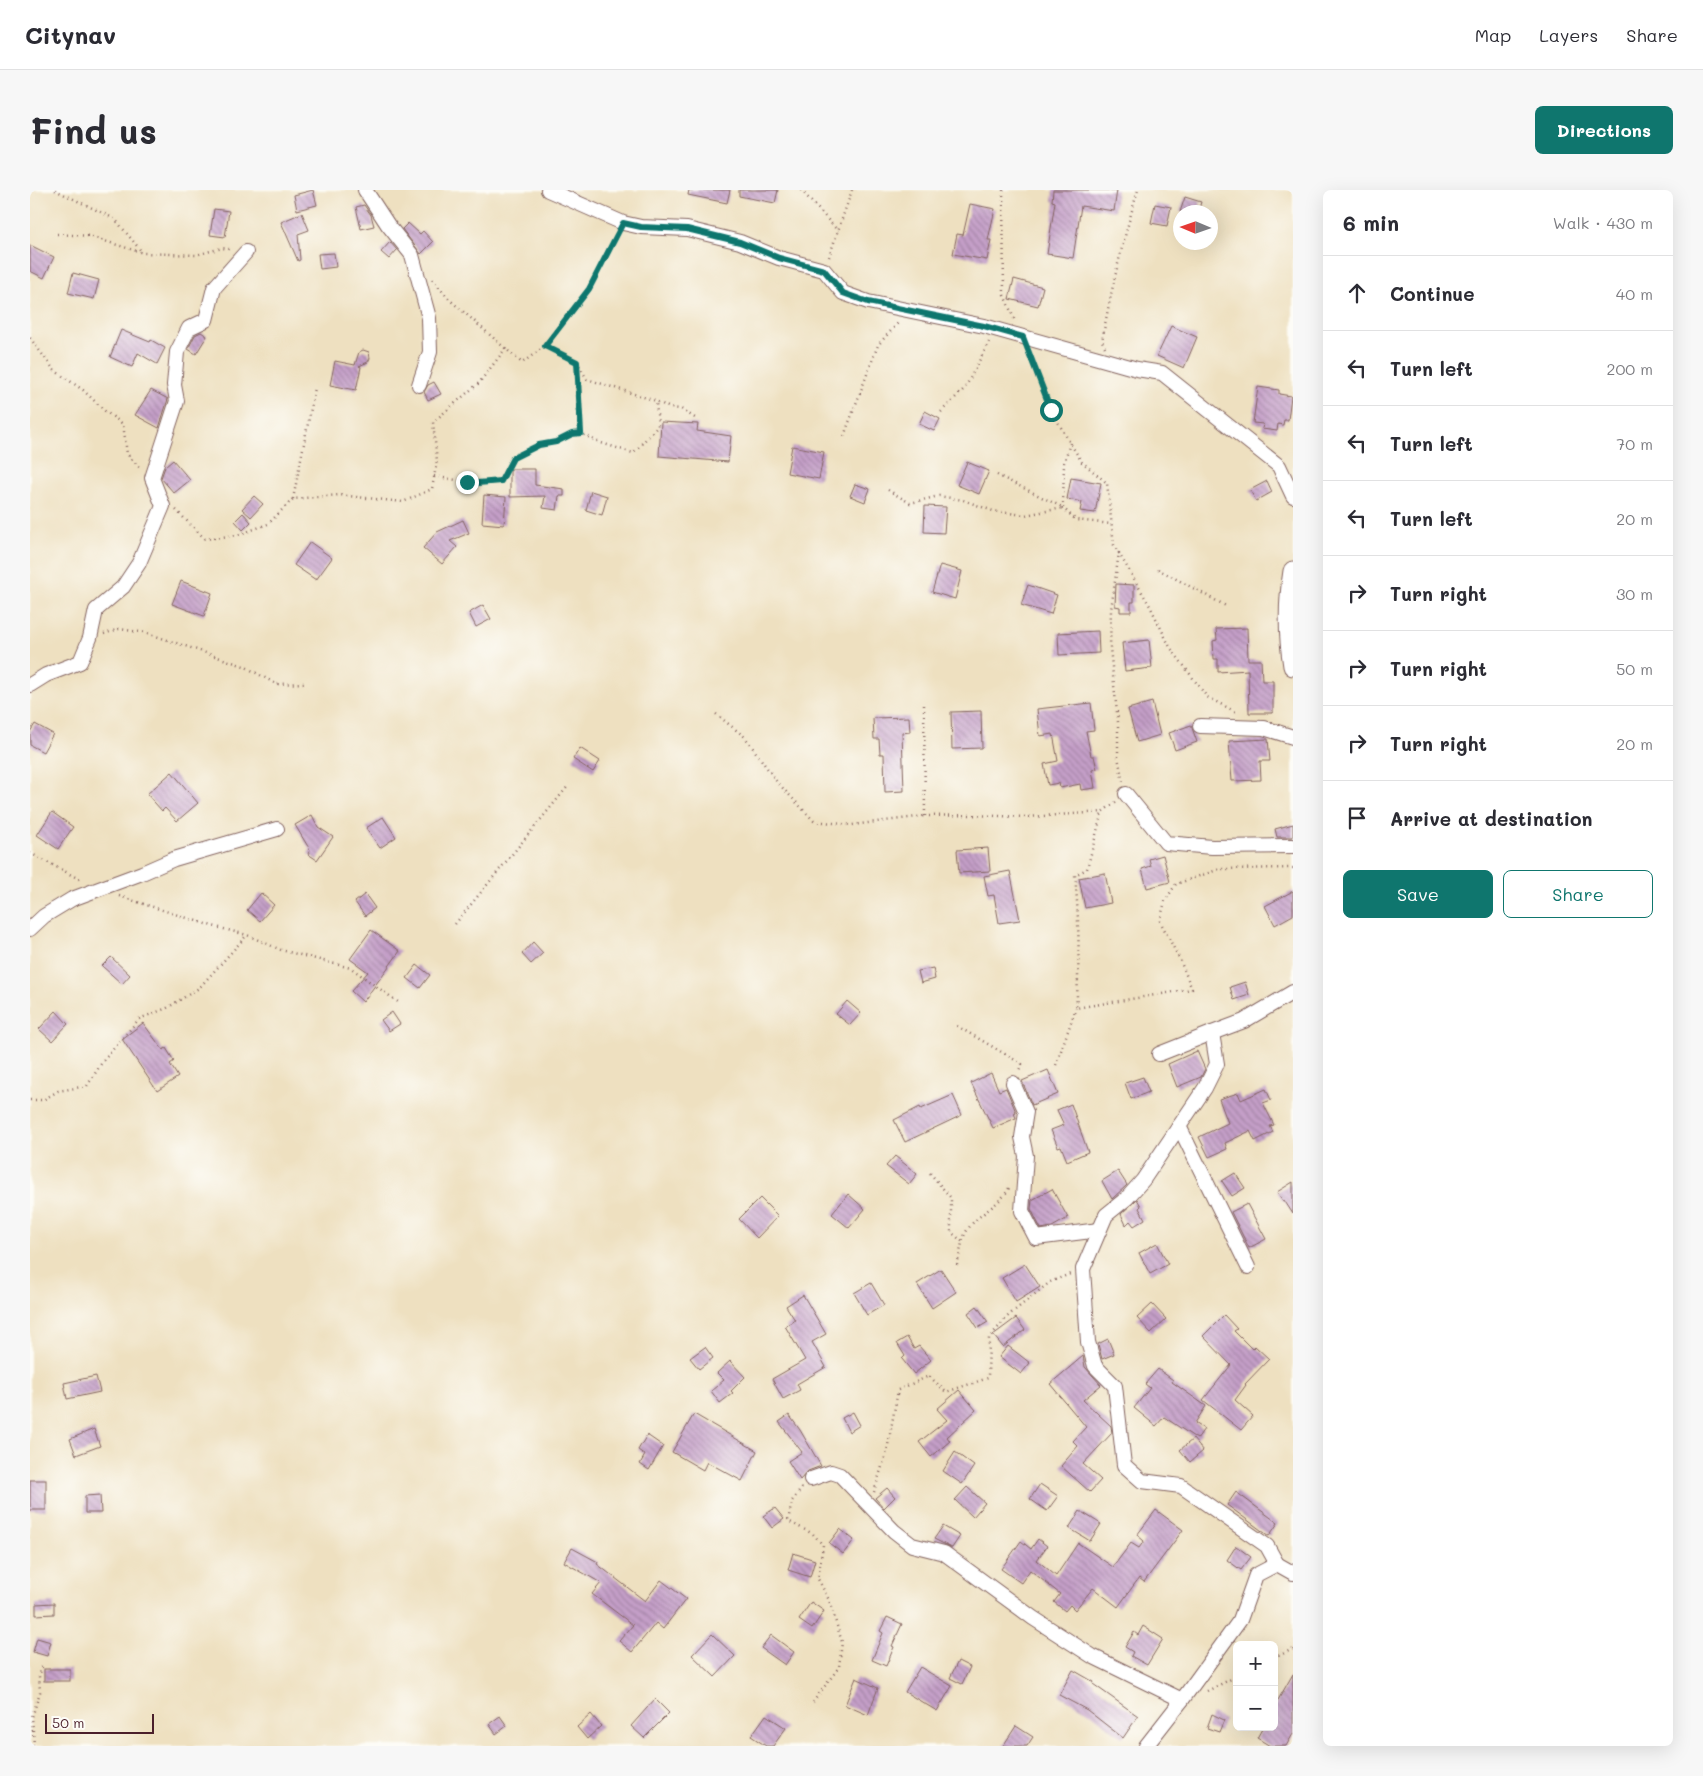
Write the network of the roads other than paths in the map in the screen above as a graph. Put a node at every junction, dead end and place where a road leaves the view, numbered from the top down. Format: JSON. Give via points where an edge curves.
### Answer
{"nodes":[{"id":1,"x":365,"y":190,"type":"edge"},
{"id":2,"x":548,"y":190,"type":"edge"},
{"id":3,"x":246,"y":252,"type":"road end"},
{"id":4,"x":418,"y":385,"type":"dead end"},
{"id":5,"x":1293,"y":496,"type":"edge"},
{"id":6,"x":1293,"y":571,"type":"edge"},
{"id":7,"x":1293,"y":666,"type":"edge"},
{"id":8,"x":30,"y":684,"type":"edge"},
{"id":9,"x":1200,"y":726,"type":"dead end"},
{"id":10,"x":1293,"y":736,"type":"edge"},
{"id":11,"x":1126,"y":794,"type":"road end"},
{"id":12,"x":276,"y":830,"type":"dead end"},
{"id":13,"x":1293,"y":846,"type":"edge"},
{"id":14,"x":30,"y":929,"type":"edge"},
{"id":15,"x":1293,"y":992,"type":"edge"},
{"id":16,"x":1212,"y":1033,"type":"junction"},
{"id":17,"x":1159,"y":1054,"type":"dead end"},
{"id":18,"x":1013,"y":1083,"type":"road end"},
{"id":19,"x":1180,"y":1126,"type":"junction"},
{"id":20,"x":1099,"y":1230,"type":"junction"},
{"id":21,"x":1248,"y":1267,"type":"dead end"},
{"id":22,"x":811,"y":1479,"type":"road end"},
{"id":23,"x":1278,"y":1564,"type":"junction"},
{"id":24,"x":1293,"y":1573,"type":"edge"},
{"id":25,"x":1182,"y":1700,"type":"junction"},
{"id":26,"x":1146,"y":1746,"type":"edge"}],
"edges":[{"from":1,"to":4,"type":"street","via":[[412,255],[428,318],[430,352]]},
{"from":2,"to":5,"type":"street","via":[[623,223],[687,229],[740,242],[779,258],[824,270],[843,293],[868,302],[996,329],[1137,369],[1162,373],[1279,466]]},
{"from":3,"to":8,"type":"street","via":[[214,288],[206,320],[189,328],[176,352],[174,384],[178,401],[152,478],[163,506],[139,563],[123,587],[96,610],[80,662]]},
{"from":6,"to":7,"type":"street","via":[[1290,592]]},
{"from":9,"to":10,"type":"street","via":[[1264,728]]},
{"from":11,"to":13,"type":"street","via":[[1166,843],[1212,847]]},
{"from":12,"to":14,"type":"street","via":[[174,859],[72,899]]},
{"from":15,"to":16,"type":"street","via":[[1244,1021]]},
{"from":16,"to":17,"type":"street"},
{"from":16,"to":19,"type":"street","via":[[1217,1064]]},
{"from":18,"to":20,"type":"street","via":[[1026,1112],[1022,1137],[1026,1156],[1022,1211],[1036,1238]]},
{"from":19,"to":20,"type":"street","via":[[1143,1180],[1106,1215]]},
{"from":19,"to":21,"type":"street"},
{"from":20,"to":23,"type":"street","via":[[1083,1269],[1088,1342],[1095,1366],[1115,1386],[1124,1465],[1142,1481],[1181,1486],[1267,1546]]},
{"from":22,"to":25,"type":"street","via":[[831,1472],[840,1475],[894,1531],[912,1545],[944,1553],[1033,1618],[1092,1656]]},
{"from":23,"to":24,"type":"street"},
{"from":23,"to":25,"type":"street","via":[[1256,1575],[1240,1620]]},
{"from":25,"to":26,"type":"street"}]}
